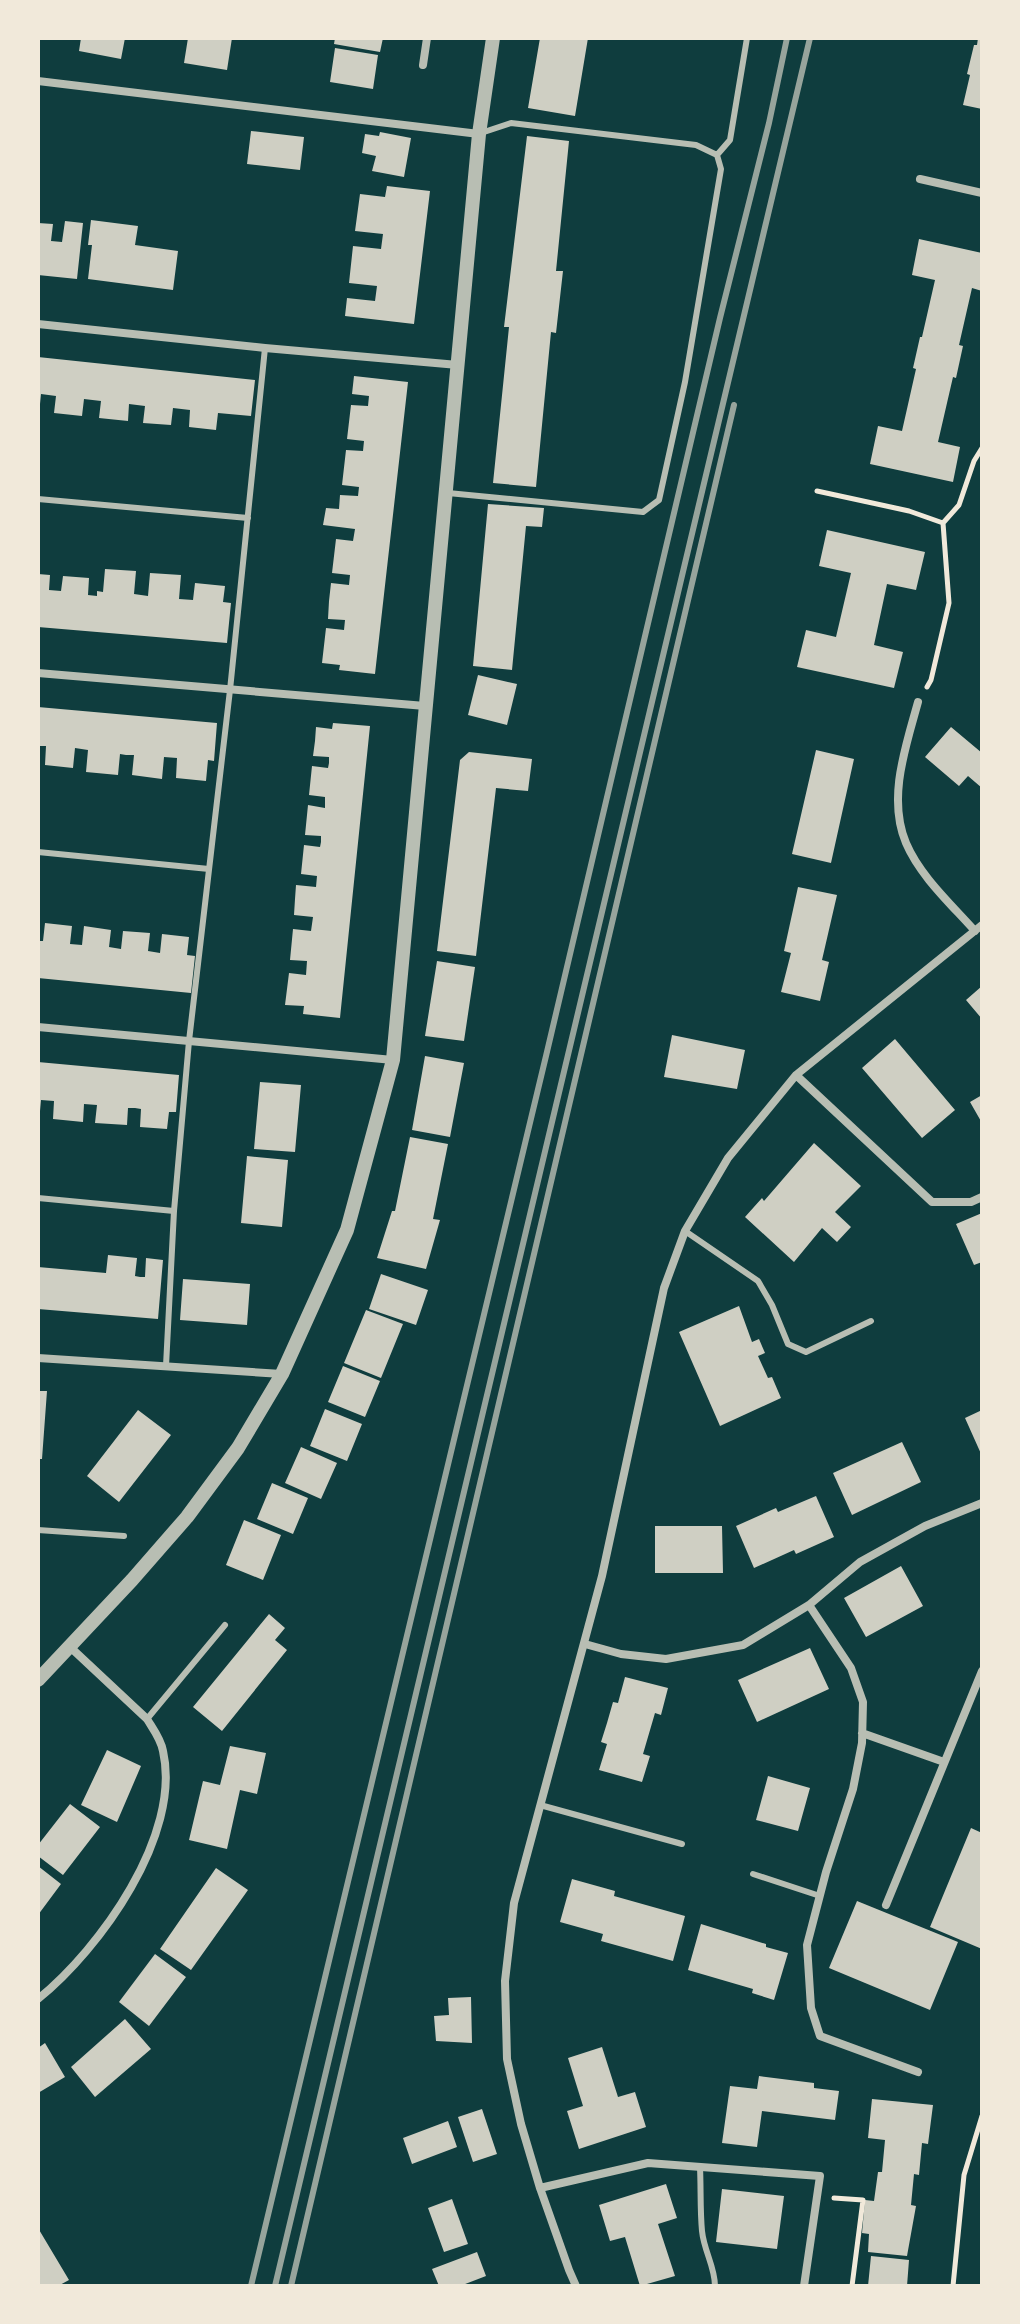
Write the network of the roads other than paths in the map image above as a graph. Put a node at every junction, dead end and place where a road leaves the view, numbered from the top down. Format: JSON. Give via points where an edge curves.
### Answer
{"nodes":[{"id":1,"x":427,"y":38,"type":"edge"},
{"id":2,"x":493,"y":38,"type":"edge"},
{"id":3,"x":747,"y":38,"type":"edge"},
{"id":4,"x":423,"y":65,"type":"dead end"},
{"id":5,"x":38,"y":81,"type":"edge"},
{"id":6,"x":479,"y":134,"type":"junction"},
{"id":7,"x":717,"y":155,"type":"junction"},
{"id":8,"x":920,"y":179,"type":"dead end"},
{"id":9,"x":982,"y":193,"type":"edge"},
{"id":10,"x":38,"y":324,"type":"edge"},
{"id":11,"x":265,"y":348,"type":"junction"},
{"id":12,"x":459,"y":365,"type":"junction"},
{"id":13,"x":444,"y":493,"type":"junction"},
{"id":14,"x":38,"y":499,"type":"edge"},
{"id":15,"x":248,"y":518,"type":"junction"},
{"id":16,"x":38,"y":673,"type":"edge"},
{"id":17,"x":230,"y":690,"type":"junction"},
{"id":18,"x":918,"y":702,"type":"road end"},
{"id":19,"x":425,"y":706,"type":"junction"},
{"id":20,"x":38,"y":852,"type":"edge"},
{"id":21,"x":209,"y":869,"type":"junction"},
{"id":22,"x":978,"y":928,"type":"edge"},
{"id":23,"x":38,"y":1027,"type":"edge"},
{"id":24,"x":189,"y":1041,"type":"junction"},
{"id":25,"x":393,"y":1060,"type":"junction"},
{"id":26,"x":796,"y":1075,"type":"junction"},
{"id":27,"x":982,"y":1197,"type":"edge"},
{"id":28,"x":38,"y":1198,"type":"edge"},
{"id":29,"x":174,"y":1211,"type":"junction"},
{"id":30,"x":685,"y":1231,"type":"junction"},
{"id":31,"x":871,"y":1321,"type":"dead end"},
{"id":32,"x":38,"y":1358,"type":"edge"},
{"id":33,"x":166,"y":1366,"type":"junction"},
{"id":34,"x":282,"y":1374,"type":"junction"},
{"id":35,"x":982,"y":1503,"type":"edge"},
{"id":36,"x":38,"y":1530,"type":"edge"},
{"id":37,"x":124,"y":1536,"type":"dead end"},
{"id":38,"x":809,"y":1605,"type":"junction"},
{"id":39,"x":225,"y":1625,"type":"dead end"},
{"id":40,"x":585,"y":1644,"type":"junction"},
{"id":41,"x":69,"y":1646,"type":"junction"},
{"id":42,"x":44,"y":1669,"type":"edge"},
{"id":43,"x":982,"y":1671,"type":"edge"},
{"id":44,"x":38,"y":1680,"type":"edge"},
{"id":45,"x":147,"y":1719,"type":"junction"},
{"id":46,"x":862,"y":1733,"type":"junction"},
{"id":47,"x":944,"y":1762,"type":"junction"},
{"id":48,"x":540,"y":1805,"type":"junction"},
{"id":49,"x":682,"y":1844,"type":"dead end"},
{"id":50,"x":753,"y":1874,"type":"dead end"},
{"id":51,"x":820,"y":1896,"type":"junction"},
{"id":52,"x":886,"y":1905,"type":"dead end"},
{"id":53,"x":38,"y":1999,"type":"edge"},
{"id":54,"x":918,"y":2072,"type":"dead end"},
{"id":55,"x":700,"y":2167,"type":"junction"},
{"id":56,"x":540,"y":2188,"type":"junction"},
{"id":57,"x":576,"y":2286,"type":"edge"},
{"id":58,"x":715,"y":2286,"type":"edge"},
{"id":59,"x":804,"y":2286,"type":"edge"}],
"edges":[{"from":1,"to":4,"type":"street"},
{"from":2,"to":6,"type":"street"},
{"from":3,"to":7,"type":"lane","via":[[730,140]]},
{"from":5,"to":6,"type":"street"},
{"from":6,"to":7,"type":"lane","via":[[511,123],[696,145]]},
{"from":6,"to":12,"type":"street"},
{"from":7,"to":13,"type":"lane","via":[[721,169],[659,500],[643,512]]},
{"from":8,"to":9,"type":"street"},
{"from":10,"to":11,"type":"street"},
{"from":11,"to":12,"type":"street"},
{"from":11,"to":15,"type":"lane"},
{"from":12,"to":13,"type":"street"},
{"from":13,"to":19,"type":"street"},
{"from":14,"to":15,"type":"lane"},
{"from":15,"to":17,"type":"lane"},
{"from":16,"to":17,"type":"street"},
{"from":17,"to":19,"type":"street"},
{"from":17,"to":21,"type":"lane"},
{"from":18,"to":22,"type":"street","via":[[899,784],[906,842],[923,872]]},
{"from":19,"to":25,"type":"street"},
{"from":20,"to":21,"type":"lane"},
{"from":21,"to":24,"type":"lane"},
{"from":22,"to":26,"type":"street"},
{"from":23,"to":24,"type":"street"},
{"from":24,"to":25,"type":"street"},
{"from":24,"to":29,"type":"lane"},
{"from":25,"to":34,"type":"street","via":[[347,1230]]},
{"from":26,"to":27,"type":"street","via":[[932,1202]]},
{"from":26,"to":30,"type":"street","via":[[728,1158]]},
{"from":28,"to":29,"type":"lane"},
{"from":29,"to":33,"type":"lane"},
{"from":30,"to":31,"type":"lane","via":[[758,1281],[788,1344],[806,1352]]},
{"from":30,"to":40,"type":"street","via":[[664,1288]]},
{"from":32,"to":33,"type":"street"},
{"from":33,"to":34,"type":"street"},
{"from":34,"to":41,"type":"street","via":[[238,1448],[187,1517]]},
{"from":35,"to":38,"type":"street","via":[[925,1526],[860,1562]]},
{"from":36,"to":37,"type":"lane"},
{"from":38,"to":40,"type":"street","via":[[743,1645],[666,1659]]},
{"from":38,"to":46,"type":"street","via":[[851,1668],[863,1702]]},
{"from":39,"to":45,"type":"lane"},
{"from":40,"to":48,"type":"street"},
{"from":41,"to":42,"type":"street"},
{"from":41,"to":45,"type":"street"},
{"from":42,"to":44,"type":"street"},
{"from":43,"to":47,"type":"street"},
{"from":45,"to":53,"type":"street","via":[[163,1751],[166,1781],[151,1846],[115,1914],[69,1971]]},
{"from":46,"to":47,"type":"street"},
{"from":46,"to":51,"type":"street","via":[[853,1789]]},
{"from":47,"to":52,"type":"street"},
{"from":48,"to":49,"type":"lane"},
{"from":48,"to":56,"type":"street","via":[[514,1903],[505,1981],[507,2059]]},
{"from":50,"to":51,"type":"lane"},
{"from":51,"to":54,"type":"street","via":[[807,1945],[811,2008],[820,2036]]},
{"from":55,"to":56,"type":"street","via":[[648,2163]]},
{"from":55,"to":58,"type":"lane","via":[[702,2230]]},
{"from":55,"to":59,"type":"street","via":[[820,2176]]},
{"from":56,"to":57,"type":"street"}]}
